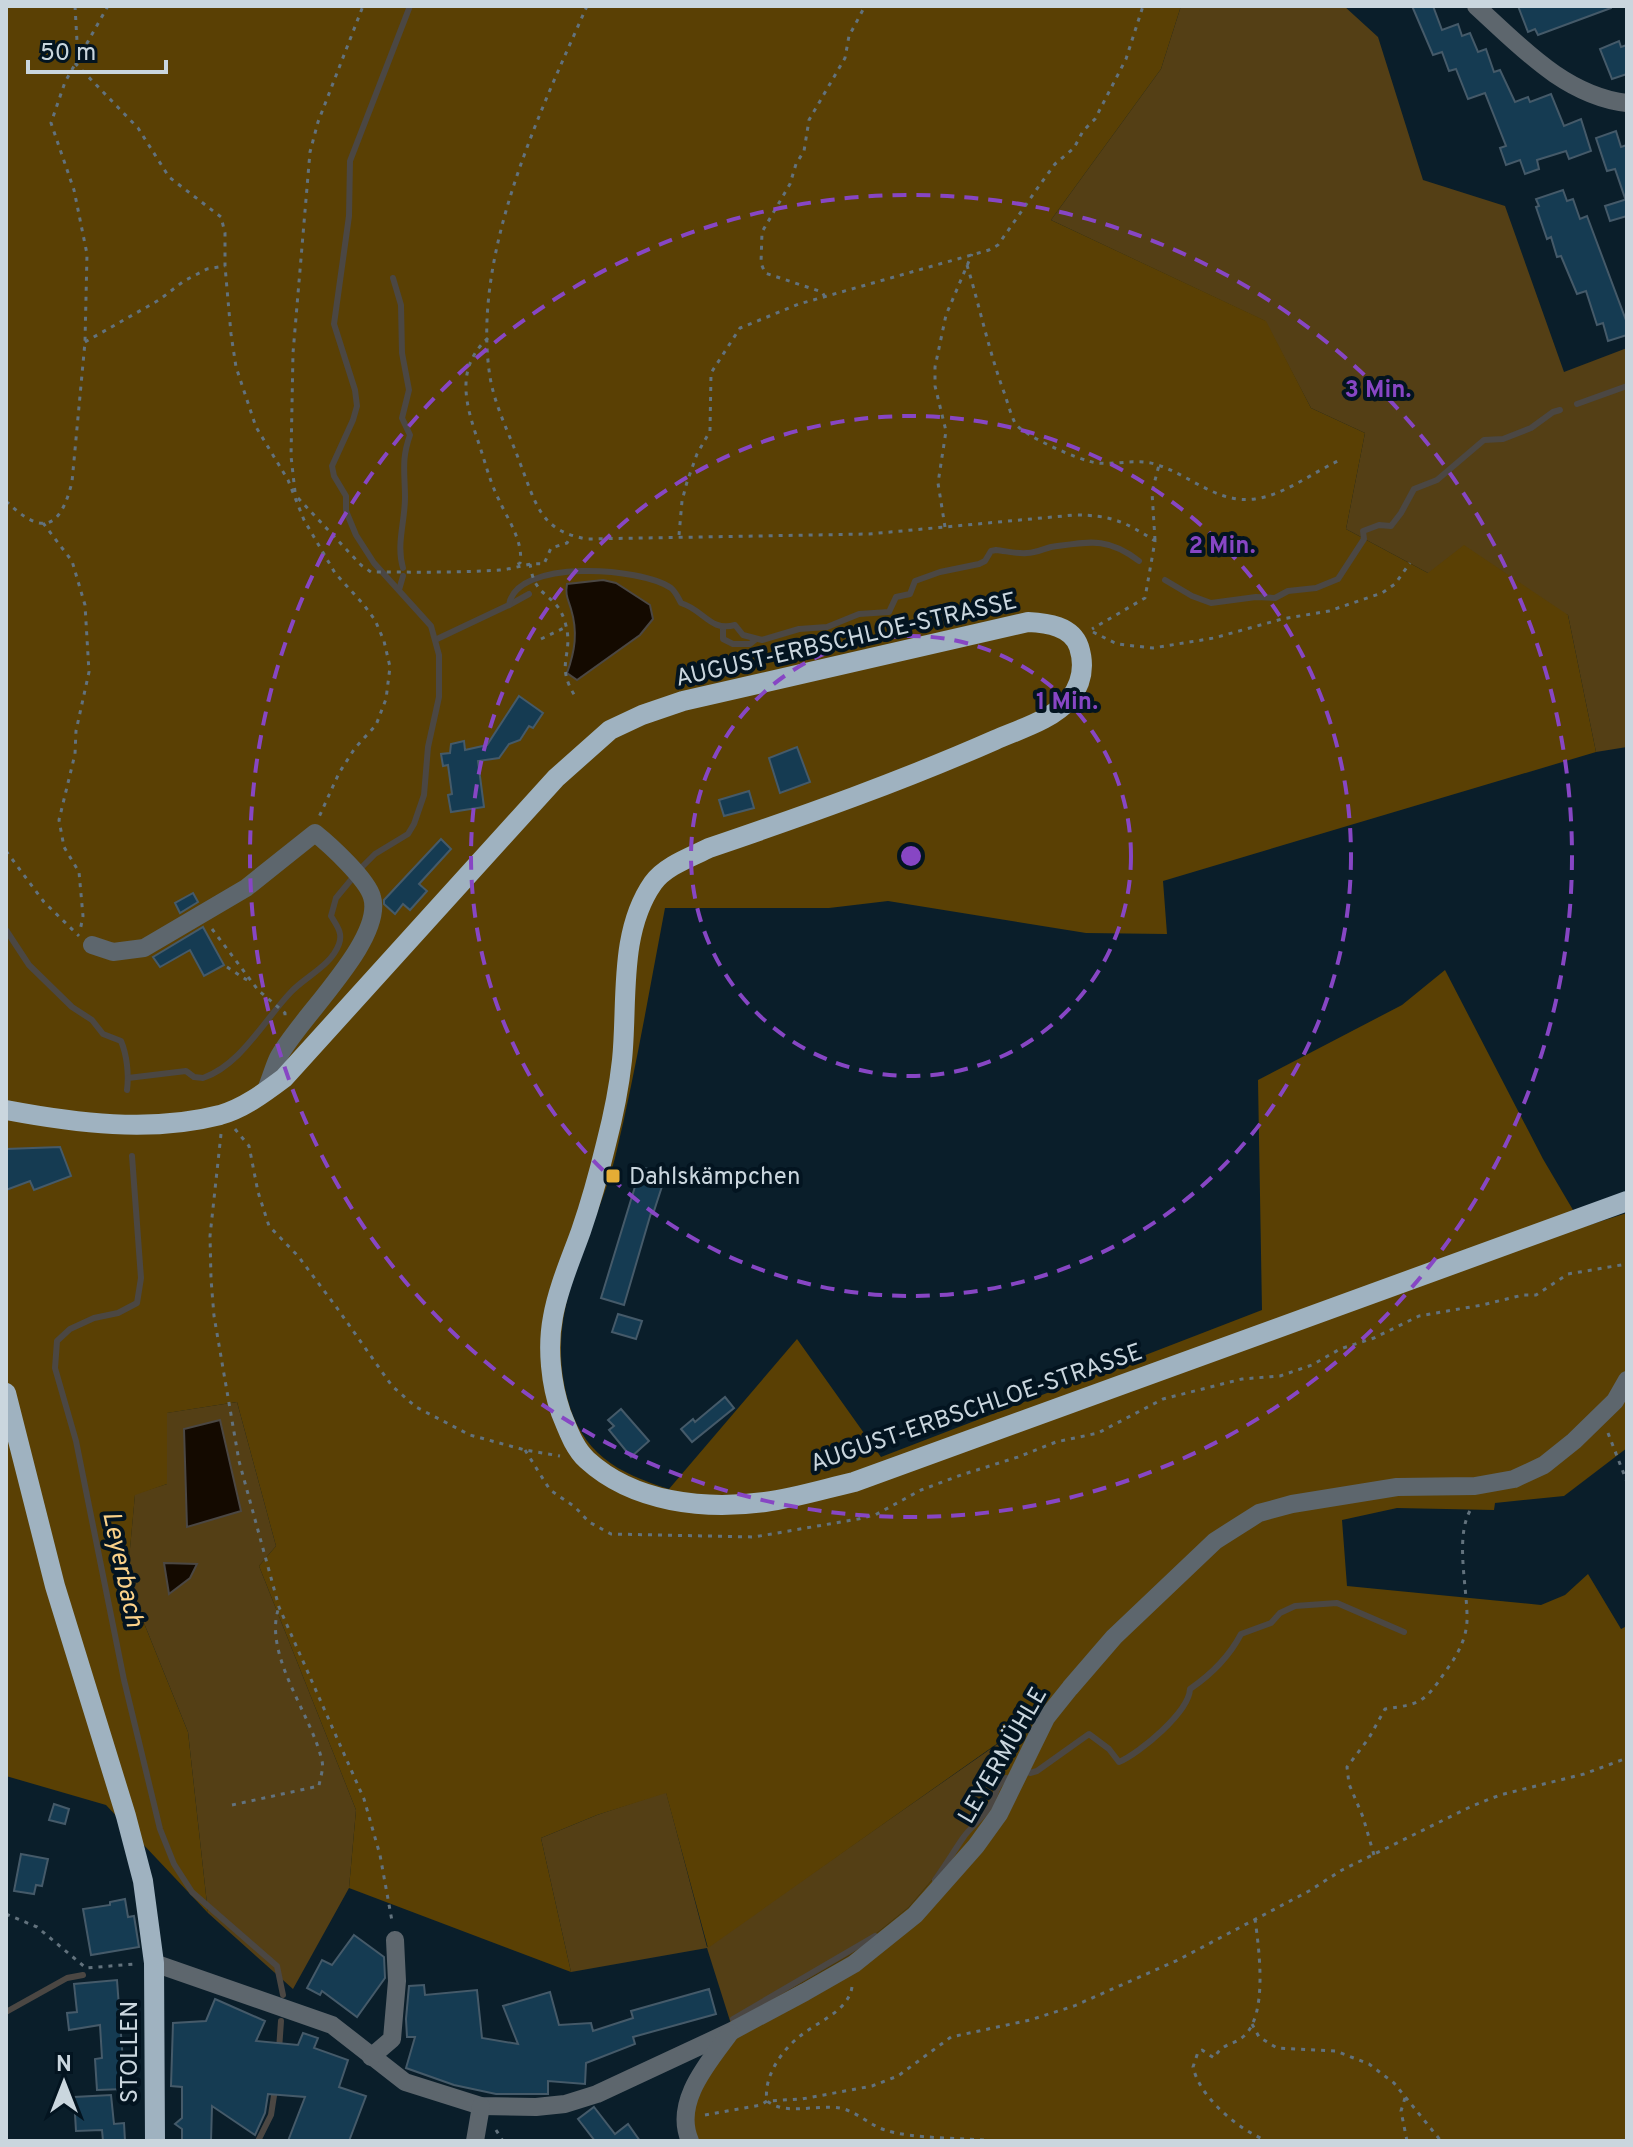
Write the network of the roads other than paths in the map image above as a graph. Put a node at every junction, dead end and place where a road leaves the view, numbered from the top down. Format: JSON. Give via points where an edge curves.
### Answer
{"nodes":[{"id":1,"x":1476,"y":6,"type":"edge"},
{"id":2,"x":1627,"y":103,"type":"edge"},
{"id":3,"x":85,"y":940,"type":"road end"},
{"id":4,"x":265,"y":1092,"type":"junction"},
{"id":5,"x":6,"y":1110,"type":"edge"},
{"id":6,"x":1627,"y":1201,"type":"edge"},
{"id":7,"x":1627,"y":1380,"type":"edge"},
{"id":8,"x":6,"y":1393,"type":"edge"},
{"id":9,"x":395,"y":1940,"type":"road end"},
{"id":10,"x":154,"y":1963,"type":"junction"},
{"id":11,"x":732,"y":2031,"type":"junction"},
{"id":12,"x":371,"y":2057,"type":"junction"},
{"id":13,"x":481,"y":2106,"type":"junction"},
{"id":14,"x":155,"y":2141,"type":"edge"},
{"id":15,"x":475,"y":2141,"type":"edge"},
{"id":16,"x":690,"y":2141,"type":"edge"}],
"edges":[{"from":1,"to":2,"type":"street","via":[[1563,80]]},
{"from":3,"to":4,"type":"street","via":[[113,952],[144,948],[246,888],[315,833],[371,892],[371,922],[360,947],[279,1057]]},
{"from":4,"to":5,"type":"main road","name":"AUGUST-ERBSCHLOE-STRASSE","via":[[222,1114],[189,1121],[121,1124]]},
{"from":4,"to":6,"type":"main road","name":"AUGUST-ERBSCHLOE-STRASSE","via":[[365,992],[556,778],[610,730],[683,701],[1028,622],[1053,624],[1075,639],[1083,662],[1081,680],[1069,699],[1045,718],[907,777],[709,848],[654,881],[631,938],[622,1061],[609,1134],[552,1318],[550,1356],[557,1399],[571,1438],[587,1460],[637,1491],[662,1499],[709,1505],[806,1494],[854,1482]]},
{"from":7,"to":11,"type":"street","name":"LEYERMÜHLE","via":[[1600,1417],[1544,1465],[1514,1479],[1397,1487],[1292,1504],[1259,1513],[1215,1541],[1114,1637],[1070,1688],[1046,1718],[999,1814],[915,1915],[845,1969]]},
{"from":8,"to":10,"type":"main road","name":"STOLLEN","via":[[55,1586],[143,1881]]},
{"from":9,"to":12,"type":"street","via":[[392,2039]]},
{"from":10,"to":12,"type":"street","name":"LEYERMÜHLE","via":[[332,2025]]},
{"from":10,"to":14,"type":"main road","name":"STOLLEN"},
{"from":11,"to":13,"type":"street","name":"LEYERMÜHLE","via":[[565,2104]]},
{"from":11,"to":16,"type":"street","via":[[695,2084],[686,2117]]},
{"from":12,"to":13,"type":"street","name":"LEYERMÜHLE","via":[[405,2082]]},
{"from":13,"to":15,"type":"street"}]}
